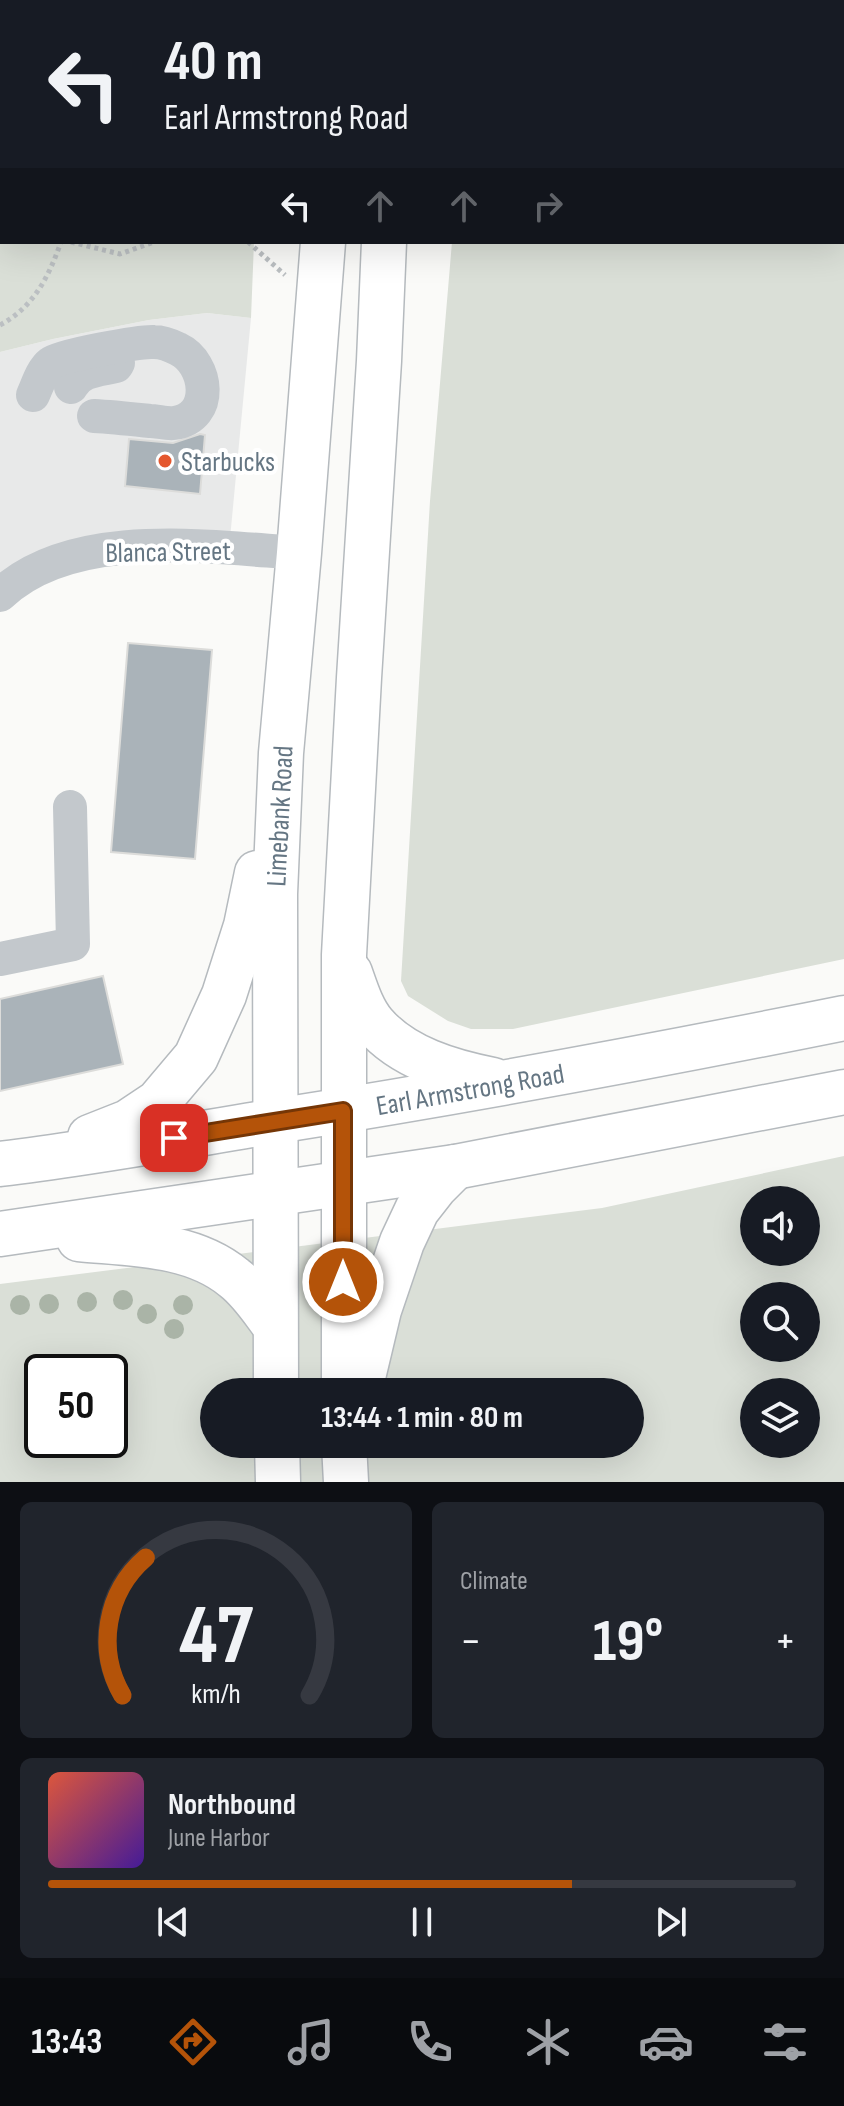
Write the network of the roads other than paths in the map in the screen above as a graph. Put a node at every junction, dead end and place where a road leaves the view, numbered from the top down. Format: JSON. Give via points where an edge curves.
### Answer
{"nodes":[{"id":1,"x":323,"y":244,"type":"edge"},
{"id":2,"x":384,"y":244,"type":"edge"},
{"id":3,"x":128,"y":346,"type":"junction"},
{"id":4,"x":71,"y":387,"type":"dead end"},
{"id":5,"x":33,"y":395,"type":"dead end"},
{"id":6,"x":94,"y":416,"type":"dead end"},
{"id":7,"x":299,"y":553,"type":"junction"},
{"id":8,"x":0,"y":595,"type":"edge"},
{"id":9,"x":281,"y":753,"type":"junction"},
{"id":10,"x":70,"y":807,"type":"dead end"},
{"id":11,"x":344,"y":955,"type":"junction"},
{"id":12,"x":0,"y":959,"type":"edge"},
{"id":13,"x":844,"y":1018,"type":"edge"},
{"id":14,"x":507,"y":1083,"type":"junction"},
{"id":15,"x":844,"y":1092,"type":"edge"},
{"id":16,"x":343,"y":1111,"type":"junction"},
{"id":17,"x":274,"y":1121,"type":"junction"},
{"id":18,"x":12,"y":1163,"type":"edge"},
{"id":19,"x":455,"y":1167,"type":"junction"},
{"id":20,"x":343,"y":1182,"type":"junction"},
{"id":21,"x":274,"y":1192,"type":"junction"},
{"id":22,"x":3,"y":1233,"type":"edge"},
{"id":23,"x":275,"y":1326,"type":"junction"},
{"id":24,"x":276,"y":1378,"type":"edge"},
{"id":25,"x":344,"y":1378,"type":"edge"},
{"id":26,"x":362,"y":1378,"type":"edge"},
{"id":27,"x":277,"y":1458,"type":"edge"},
{"id":28,"x":278,"y":1482,"type":"edge"}],
"edges":[{"from":1,"to":7,"type":"main road","name":"Limebank Road"},
{"from":2,"to":11,"type":"main road"},
{"from":3,"to":4,"type":"lane","via":[[116,366],[76,378]]},
{"from":3,"to":5,"type":"lane","via":[[52,361]]},
{"from":3,"to":6,"type":"lane","via":[[155,342],[180,350],[203,379],[198,410],[174,423]]},
{"from":7,"to":8,"type":"lane","name":"Blanca Street","via":[[104,549],[33,571]]},
{"from":7,"to":9,"type":"main road","name":"Limebank Road"},
{"from":9,"to":17,"type":"main road","name":"Limebank Road"},
{"from":9,"to":18,"type":"main road","via":[[246,926],[224,995],[196,1057],[158,1102],[128,1122]]},
{"from":10,"to":12,"type":"lane","via":[[73,944]]},
{"from":11,"to":14,"type":"main road","via":[[361,1004],[394,1043],[447,1069]]},
{"from":11,"to":16,"type":"main road"},
{"from":13,"to":14,"type":"main road","name":"Earl Armstrong Road"},
{"from":14,"to":16,"type":"main road","name":"Earl Armstrong Road"},
{"from":15,"to":19,"type":"main road"},
{"from":16,"to":17,"type":"main road","name":"Earl Armstrong Road"},
{"from":16,"to":20,"type":"main road"},
{"from":17,"to":18,"type":"main road","name":"Earl Armstrong Road"},
{"from":17,"to":21,"type":"main road","name":"Limebank Road"},
{"from":19,"to":20,"type":"main road"},
{"from":19,"to":26,"type":"main road","via":[[417,1210],[402,1242]]},
{"from":20,"to":21,"type":"main road"},
{"from":20,"to":25,"type":"main road"},
{"from":21,"to":22,"type":"main road"},
{"from":21,"to":23,"type":"main road","name":"Limebank Road"},
{"from":22,"to":23,"type":"main road","via":[[133,1244],[197,1257],[233,1276]]},
{"from":23,"to":24,"type":"main road","name":"Limebank Road"},
{"from":27,"to":28,"type":"main road"}]}
